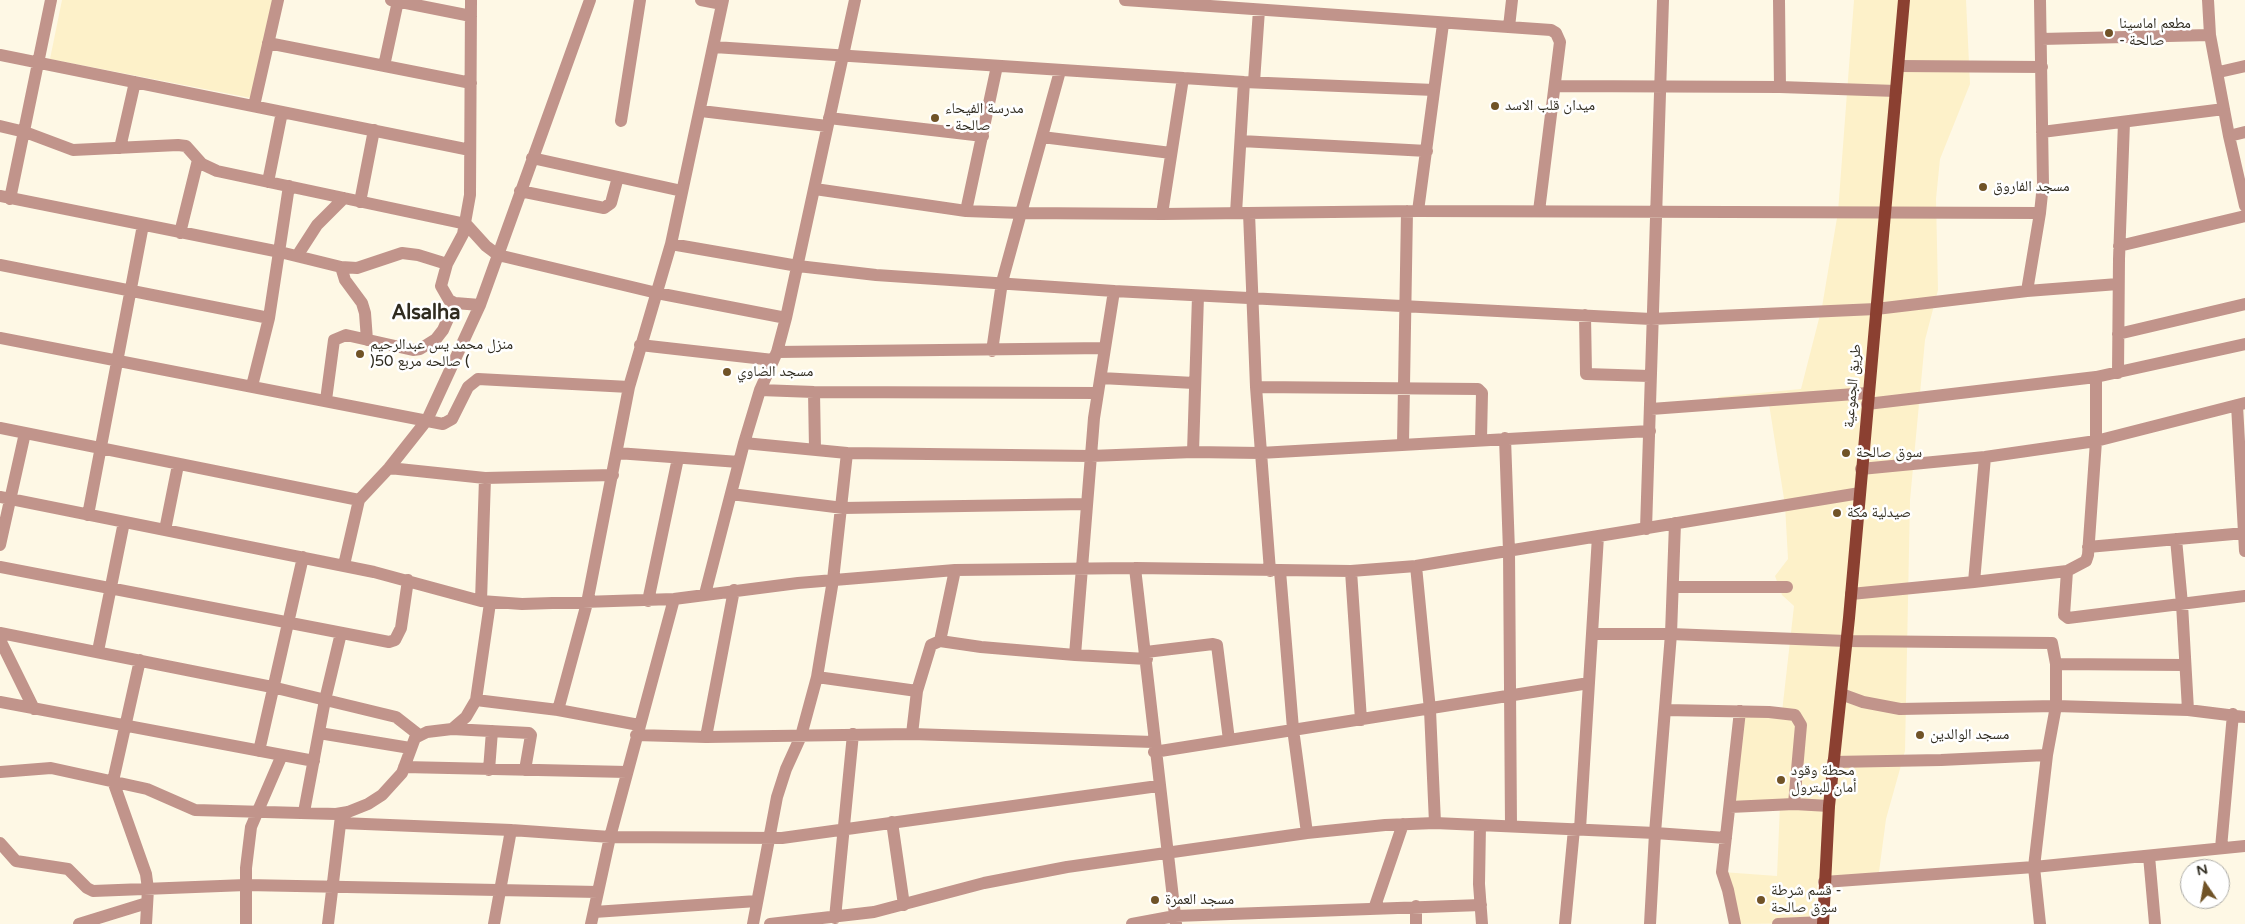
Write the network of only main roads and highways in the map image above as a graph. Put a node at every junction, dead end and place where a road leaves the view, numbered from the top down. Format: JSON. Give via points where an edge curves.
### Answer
{"nodes":[{"id":1,"x":1904,"y":0,"type":"edge"},
{"id":2,"x":1823,"y":923,"type":"edge"}],
"edges":[{"from":1,"to":2,"type":"main road","name":"طريق الجموعية","via":[[1829,806]]}]}
